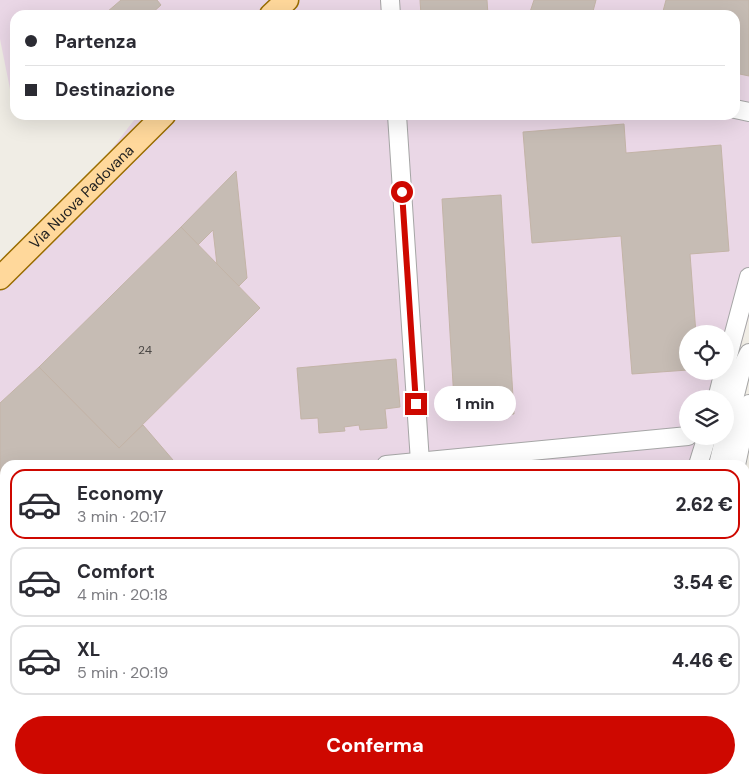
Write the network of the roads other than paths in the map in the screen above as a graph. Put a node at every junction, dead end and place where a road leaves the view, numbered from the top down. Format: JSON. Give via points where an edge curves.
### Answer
{"nodes":[{"id":1,"x":287,"y":0,"type":"edge"},
{"id":2,"x":276,"y":10,"type":"edge"},
{"id":3,"x":159,"y":120,"type":"edge"},
{"id":4,"x":397,"y":120,"type":"edge"},
{"id":5,"x":749,"y":277,"type":"edge"},
{"id":6,"x":0,"y":278,"type":"edge"},
{"id":7,"x":734,"y":359,"type":"edge"},
{"id":8,"x":749,"y":404,"type":"edge"},
{"id":9,"x":679,"y":437,"type":"edge"},
{"id":10,"x":704,"y":445,"type":"edge"},
{"id":11,"x":723,"y":445,"type":"edge"},
{"id":12,"x":420,"y":460,"type":"edge"},
{"id":13,"x":441,"y":460,"type":"edge"},
{"id":14,"x":700,"y":460,"type":"edge"},
{"id":15,"x":719,"y":460,"type":"edge"},
{"id":16,"x":737,"y":460,"type":"edge"}],
"edges":[{"from":1,"to":2,"type":"main road"},
{"from":3,"to":6,"type":"main road","name":"Via Nuova Padovana"},
{"from":4,"to":12,"type":"street"},
{"from":5,"to":7,"type":"street"},
{"from":8,"to":16,"type":"street"},
{"from":9,"to":13,"type":"street"},
{"from":10,"to":14,"type":"street"},
{"from":11,"to":15,"type":"street"}]}
